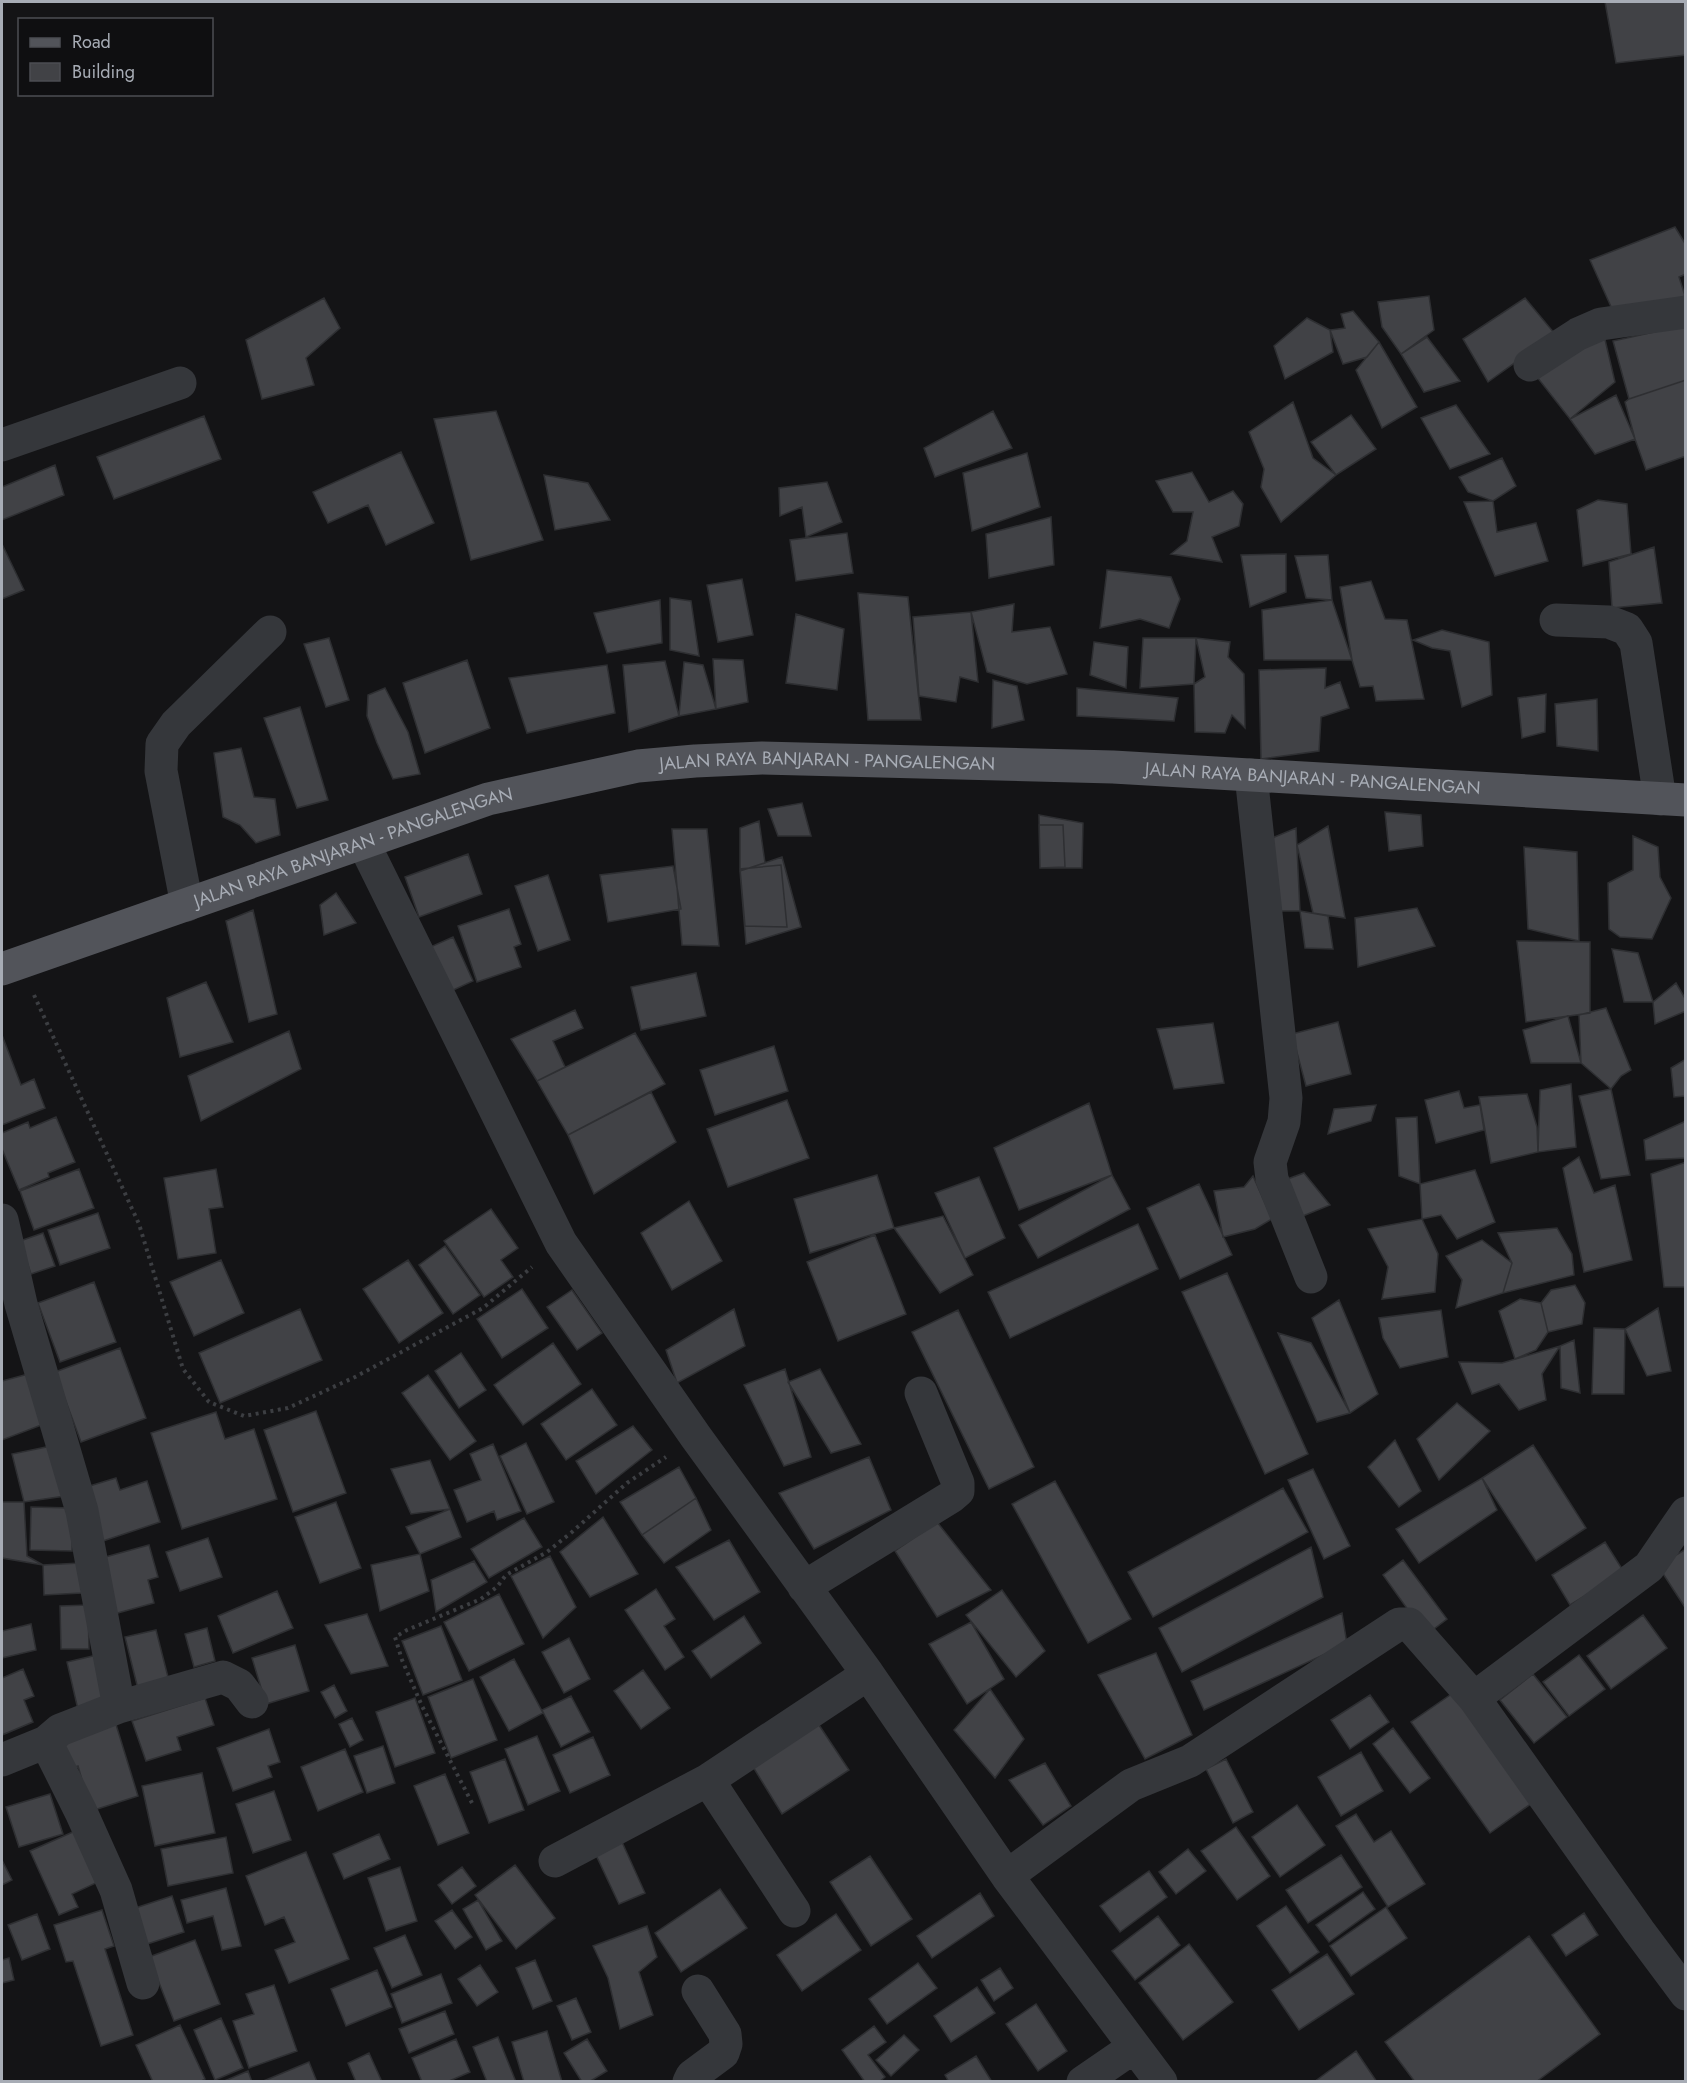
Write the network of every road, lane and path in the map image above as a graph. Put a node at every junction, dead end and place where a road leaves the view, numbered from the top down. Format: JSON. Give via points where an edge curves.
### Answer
{"nodes":[{"id":1,"x":1686,"y":312,"type":"edge"},
{"id":2,"x":1530,"y":365,"type":"dead end"},
{"id":3,"x":180,"y":383,"type":"dead end"},
{"id":4,"x":2,"y":445,"type":"edge"},
{"id":5,"x":1556,"y":621,"type":"dead end"},
{"id":6,"x":270,"y":632,"type":"dead end"},
{"id":7,"x":1251,"y":775,"type":"junction"},
{"id":8,"x":1673,"y":799,"type":"edge"},
{"id":9,"x":364,"y":844,"type":"junction"},
{"id":10,"x":187,"y":905,"type":"junction"},
{"id":11,"x":11,"y":967,"type":"edge"},
{"id":12,"x":2,"y":1220,"type":"edge"},
{"id":13,"x":561,"y":1243,"type":"junction"},
{"id":14,"x":1311,"y":1277,"type":"dead end"},
{"id":15,"x":921,"y":1392,"type":"dead end"},
{"id":16,"x":696,"y":1437,"type":"junction"},
{"id":17,"x":1686,"y":1513,"type":"edge"},
{"id":18,"x":804,"y":1587,"type":"junction"},
{"id":19,"x":868,"y":1674,"type":"junction"},
{"id":20,"x":1474,"y":1698,"type":"junction"},
{"id":21,"x":252,"y":1702,"type":"dead end"},
{"id":22,"x":119,"y":1707,"type":"junction"},
{"id":23,"x":46,"y":1743,"type":"junction"},
{"id":24,"x":2,"y":1760,"type":"edge"},
{"id":25,"x":708,"y":1780,"type":"junction"},
{"id":26,"x":472,"y":1803,"type":"dead end"},
{"id":27,"x":555,"y":1861,"type":"dead end"},
{"id":28,"x":1007,"y":1876,"type":"junction"},
{"id":29,"x":794,"y":1911,"type":"dead end"},
{"id":30,"x":143,"y":1983,"type":"dead end"},
{"id":31,"x":698,"y":1991,"type":"dead end"},
{"id":32,"x":1686,"y":1994,"type":"edge"},
{"id":33,"x":1134,"y":2047,"type":"junction"},
{"id":34,"x":689,"y":2082,"type":"edge"},
{"id":35,"x":1083,"y":2082,"type":"edge"},
{"id":36,"x":1161,"y":2082,"type":"edge"}],
"edges":[{"from":1,"to":2,"type":"street","via":[[1601,324]]},
{"from":3,"to":4,"type":"street"},
{"from":5,"to":8,"type":"street","via":[[1609,622],[1627,629],[1636,643]]},
{"from":6,"to":10,"type":"street","via":[[176,723],[162,744],[161,771]]},
{"from":7,"to":8,"type":"main road","name":"JALAN RAYA BANJARAN - PANGALENGAN"},
{"from":7,"to":9,"type":"main road","name":"JALAN RAYA BANJARAN - PANGALENGAN","via":[[1113,767],[762,758],[695,761],[638,766],[489,799]]},
{"from":7,"to":14,"type":"street","via":[[1286,1098],[1284,1122],[1270,1162],[1272,1179]]},
{"from":9,"to":10,"type":"main road","name":"JALAN RAYA BANJARAN - PANGALENGAN"},
{"from":9,"to":13,"type":"street"},
{"from":10,"to":11,"type":"main road","name":"JALAN RAYA BANJARAN - PANGALENGAN"},
{"from":11,"to":13,"type":"path","via":[[139,1224],[183,1369],[209,1402],[244,1416],[288,1408],[483,1308]]},
{"from":12,"to":22,"type":"street","via":[[21,1304],[85,1526]]},
{"from":13,"to":16,"type":"street"},
{"from":15,"to":18,"type":"street","via":[[958,1491]]},
{"from":16,"to":18,"type":"street"},
{"from":16,"to":26,"type":"path","via":[[627,1483],[572,1532],[506,1575],[481,1599],[395,1637],[422,1706]]},
{"from":17,"to":20,"type":"street","via":[[1649,1567]]},
{"from":18,"to":19,"type":"street"},
{"from":19,"to":25,"type":"street"},
{"from":19,"to":28,"type":"street"},
{"from":20,"to":28,"type":"street","via":[[1409,1624],[1399,1624],[1190,1761],[1131,1785]]},
{"from":20,"to":32,"type":"street"},
{"from":21,"to":22,"type":"street","via":[[239,1685],[223,1677]]},
{"from":22,"to":23,"type":"street","via":[[60,1730]]},
{"from":23,"to":24,"type":"street"},
{"from":23,"to":30,"type":"street","via":[[116,1890]]},
{"from":25,"to":27,"type":"street"},
{"from":25,"to":29,"type":"street"},
{"from":28,"to":33,"type":"street"},
{"from":31,"to":34,"type":"street","via":[[725,2034],[726,2044],[723,2053]]},
{"from":33,"to":35,"type":"street"},
{"from":33,"to":36,"type":"street"}]}
